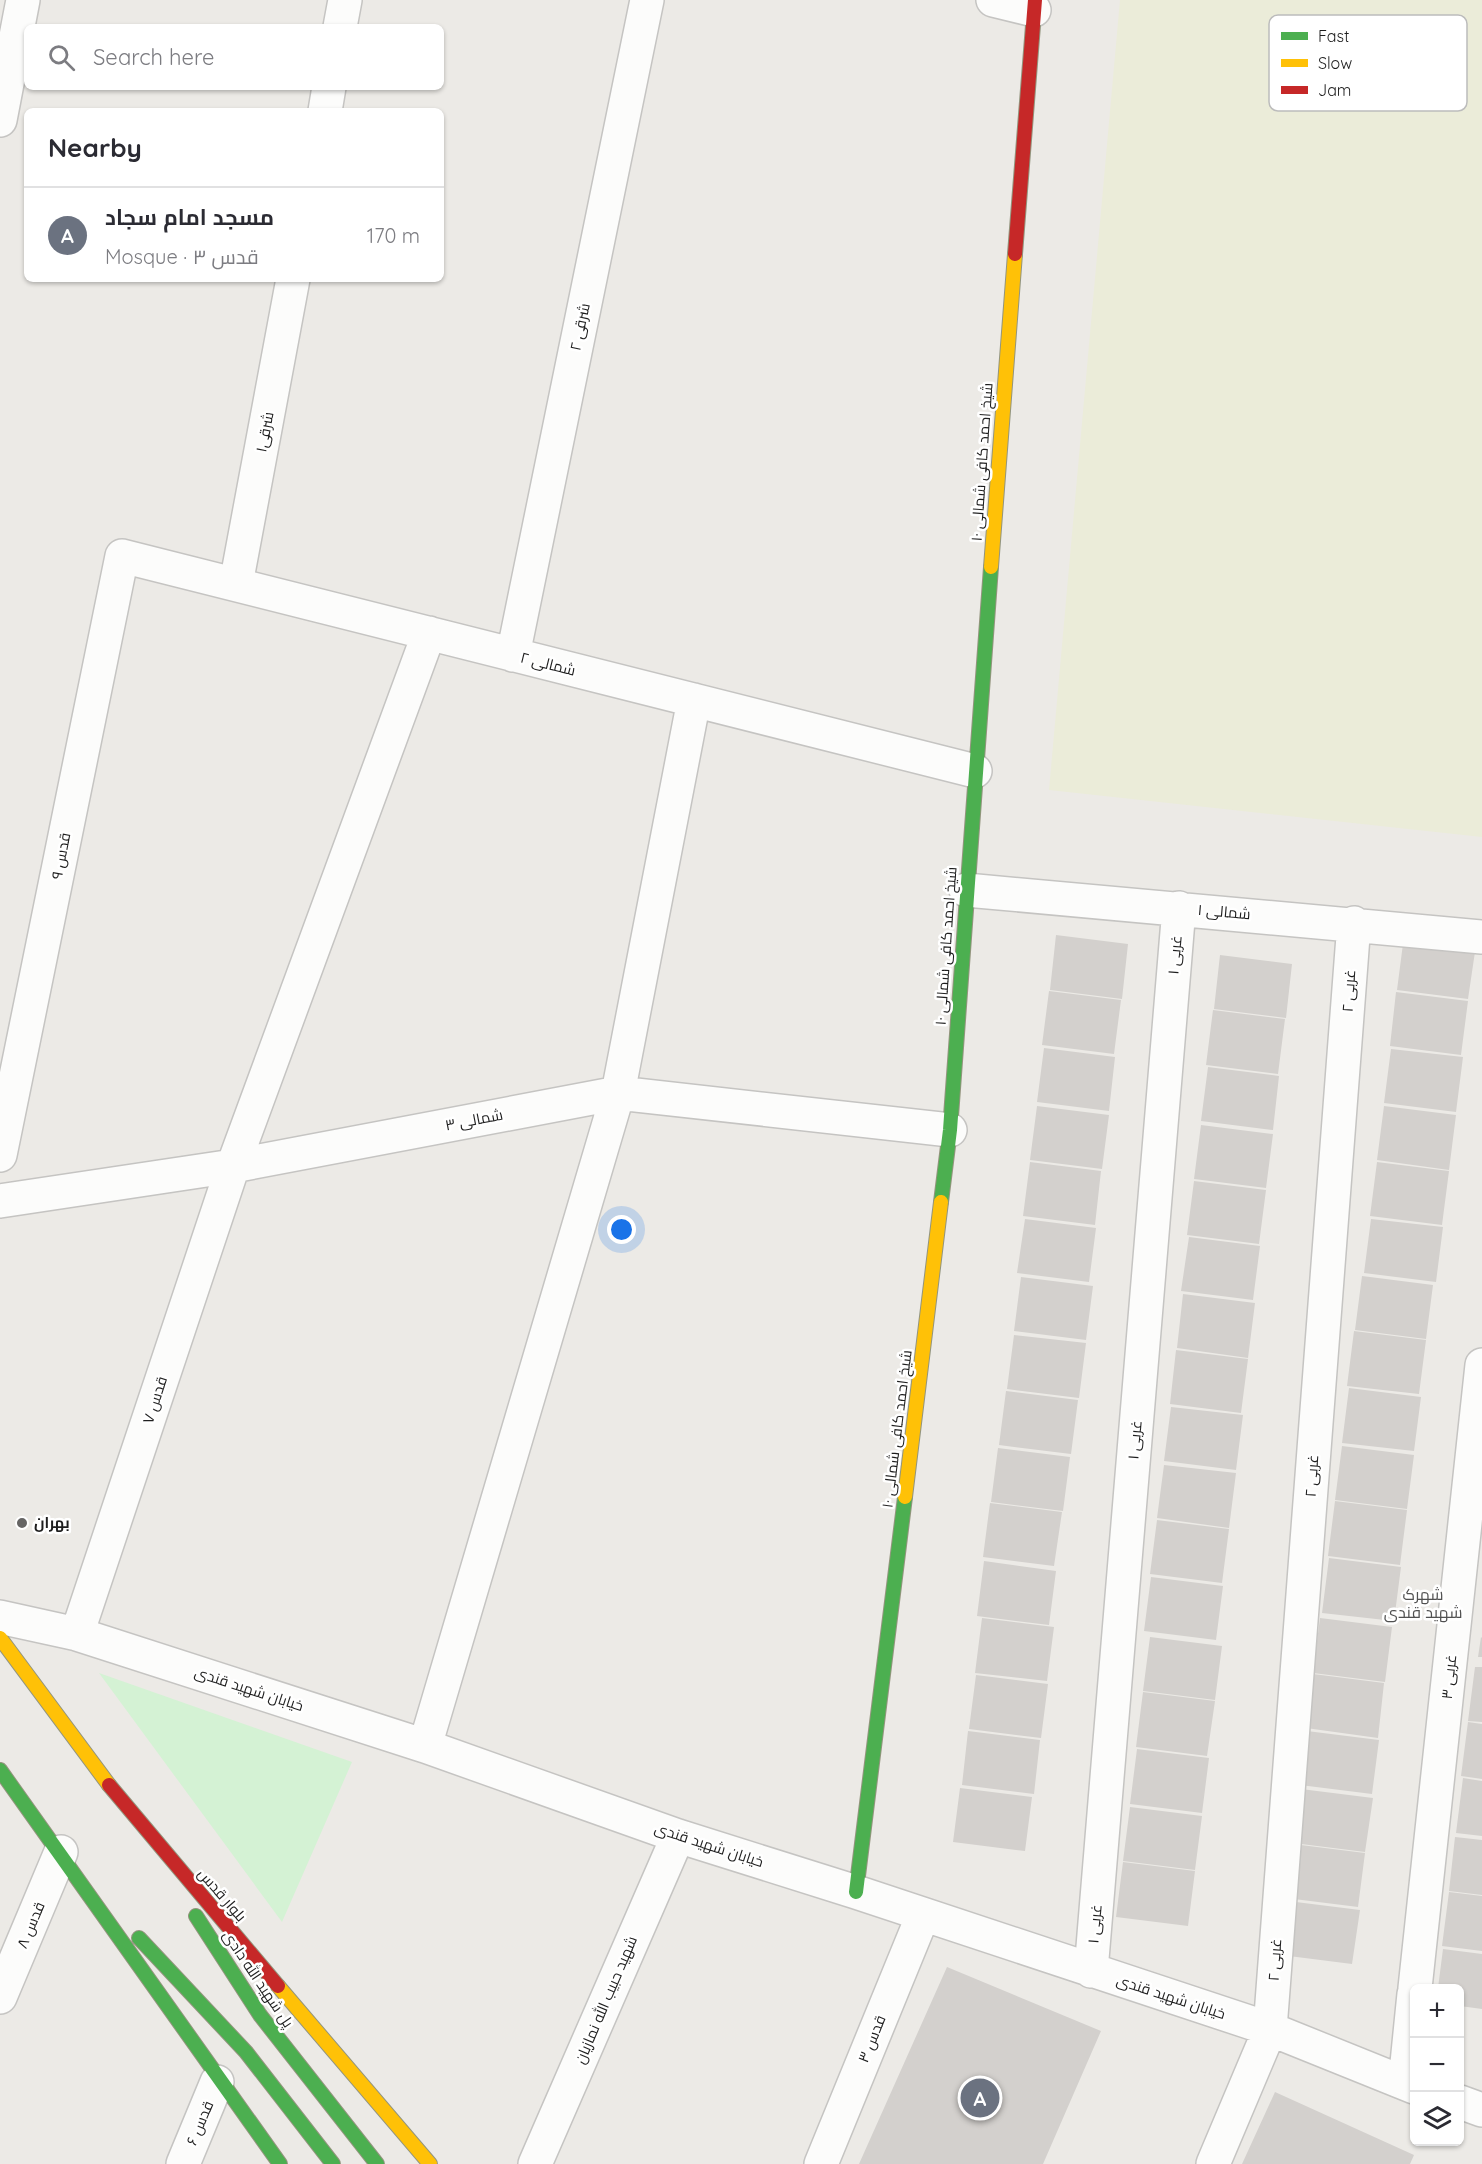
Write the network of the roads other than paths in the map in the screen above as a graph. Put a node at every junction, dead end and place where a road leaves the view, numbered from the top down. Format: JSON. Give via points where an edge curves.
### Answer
{"nodes":[{"id":1,"x":23,"y":0,"type":"edge"},
{"id":2,"x":345,"y":0,"type":"edge"},
{"id":3,"x":646,"y":0,"type":"edge"},
{"id":4,"x":993,"y":0,"type":"edge"},
{"id":5,"x":1035,"y":5,"type":"edge"},
{"id":6,"x":341,"y":24,"type":"edge"},
{"id":7,"x":328,"y":90,"type":"edge"},
{"id":8,"x":326,"y":108,"type":"edge"},
{"id":9,"x":0,"y":120,"type":"edge"},
{"id":10,"x":292,"y":282,"type":"edge"},
{"id":11,"x":122,"y":556,"type":"joint"},
{"id":12,"x":236,"y":584,"type":"junction"},
{"id":13,"x":429,"y":633,"type":"junction"},
{"id":14,"x":513,"y":655,"type":"junction"},
{"id":15,"x":694,"y":700,"type":"junction"},
{"id":16,"x":975,"y":771,"type":"junction"},
{"id":17,"x":966,"y":890,"type":"junction"},
{"id":18,"x":1179,"y":908,"type":"junction"},
{"id":19,"x":1354,"y":923,"type":"junction"},
{"id":20,"x":1482,"y":936,"type":"edge"},
{"id":21,"x":618,"y":1093,"type":"junction"},
{"id":22,"x":950,"y":1130,"type":"junction"},
{"id":23,"x":0,"y":1155,"type":"edge"},
{"id":24,"x":233,"y":1166,"type":"junction"},
{"id":25,"x":0,"y":1201,"type":"edge"},
{"id":26,"x":1482,"y":1365,"type":"edge"},
{"id":27,"x":0,"y":1617,"type":"edge"},
{"id":28,"x":77,"y":1634,"type":"junction"},
{"id":29,"x":0,"y":1638,"type":"edge"},
{"id":30,"x":425,"y":1746,"type":"junction"},
{"id":31,"x":0,"y":1770,"type":"edge"},
{"id":32,"x":123,"y":1804,"type":"junction"},
{"id":33,"x":678,"y":1836,"type":"junction"},
{"id":34,"x":66,"y":1858,"type":"junction"},
{"id":35,"x":856,"y":1892,"type":"junction"},
{"id":36,"x":923,"y":1915,"type":"junction"},
{"id":37,"x":1091,"y":1971,"type":"junction"},
{"id":38,"x":1416,"y":1984,"type":"edge"},
{"id":39,"x":0,"y":1997,"type":"edge"},
{"id":40,"x":1270,"y":2029,"type":"junction"},
{"id":41,"x":217,"y":2082,"type":"junction"},
{"id":42,"x":1410,"y":2085,"type":"edge"},
{"id":43,"x":1464,"y":2103,"type":"edge"},
{"id":44,"x":1482,"y":2110,"type":"edge"},
{"id":45,"x":183,"y":2164,"type":"edge"},
{"id":46,"x":280,"y":2164,"type":"edge"},
{"id":47,"x":333,"y":2164,"type":"edge"},
{"id":48,"x":377,"y":2164,"type":"edge"},
{"id":49,"x":430,"y":2164,"type":"edge"},
{"id":50,"x":535,"y":2164,"type":"edge"},
{"id":51,"x":821,"y":2164,"type":"edge"},
{"id":52,"x":1213,"y":2164,"type":"edge"}],
"edges":[{"from":1,"to":9,"type":"street"},
{"from":2,"to":6,"type":"street"},
{"from":3,"to":14,"type":"street","name":"شرقی ۲"},
{"from":4,"to":5,"type":"street"},
{"from":5,"to":16,"type":"main road","name":"شیخ احمد کافی شمالی ۱۰"},
{"from":7,"to":8,"type":"street"},
{"from":10,"to":12,"type":"street","name":"شرقی۱"},
{"from":11,"to":12,"type":"street","name":"شمالی ۲"},
{"from":11,"to":23,"type":"street","name":"قدس ۹"},
{"from":12,"to":13,"type":"street","name":"شمالی ۲"},
{"from":13,"to":14,"type":"street","name":"شمالی ۲"},
{"from":13,"to":24,"type":"street","name":"قدس ۷"},
{"from":14,"to":15,"type":"street","name":"شمالی ۲"},
{"from":15,"to":16,"type":"street","name":"شمالی ۲"},
{"from":15,"to":21,"type":"street"},
{"from":16,"to":17,"type":"main road","name":"شیخ احمد کافی شمالی ۱۰"},
{"from":17,"to":18,"type":"street","name":"۱ شمالی"},
{"from":17,"to":22,"type":"main road","name":"شیخ احمد کافی شمالی ۱۰"},
{"from":18,"to":19,"type":"street","name":"۱ شمالی"},
{"from":18,"to":37,"type":"street","name":"۱ غربی"},
{"from":19,"to":20,"type":"street","name":"۱ شمالی"},
{"from":19,"to":40,"type":"street","name":"۲ غربی"},
{"from":21,"to":22,"type":"street","name":"شمالی ۳"},
{"from":21,"to":24,"type":"street","name":"شمالی ۳"},
{"from":21,"to":30,"type":"street"},
{"from":22,"to":35,"type":"main road","name":"شیخ احمد کافی شمالی ۱۰"},
{"from":24,"to":25,"type":"street","name":"شمالی ۳"},
{"from":24,"to":28,"type":"street","name":"قدس ۷"},
{"from":26,"to":38,"type":"street","name":"غربی ۳"},
{"from":27,"to":28,"type":"street","name":"خیابان شهید قندی"},
{"from":28,"to":30,"type":"street","name":"خیابان شهید قندی"},
{"from":29,"to":32,"type":"main road","name":"بلوار قدس"},
{"from":30,"to":33,"type":"street","name":"خیابان شهید قندی"},
{"from":31,"to":34,"type":"main road"},
{"from":32,"to":48,"type":"main road","name":"پل شهید الله دادی","via":[[260,2015]]},
{"from":32,"to":49,"type":"main road","name":"بلوار قدس"},
{"from":33,"to":35,"type":"street","name":"خیابان شهید قندی"},
{"from":33,"to":50,"type":"street","name":"شهید حبیب الله نمازیان"},
{"from":34,"to":39,"type":"street","name":"قدس ۸"},
{"from":34,"to":41,"type":"main road"},
{"from":34,"to":47,"type":"main road","via":[[246,2052]]},
{"from":35,"to":36,"type":"street","name":"خیابان شهید قندی"},
{"from":36,"to":37,"type":"street","name":"خیابان شهید قندی"},
{"from":36,"to":51,"type":"street","name":"قدس ۳"},
{"from":37,"to":40,"type":"street","name":"خیابان شهید قندی"},
{"from":40,"to":42,"type":"street","name":"خیابان شهید قندی"},
{"from":40,"to":52,"type":"street","name":"۲ غربی"},
{"from":41,"to":45,"type":"street","name":"قدس ۶"},
{"from":41,"to":46,"type":"main road"},
{"from":43,"to":44,"type":"street"}]}
